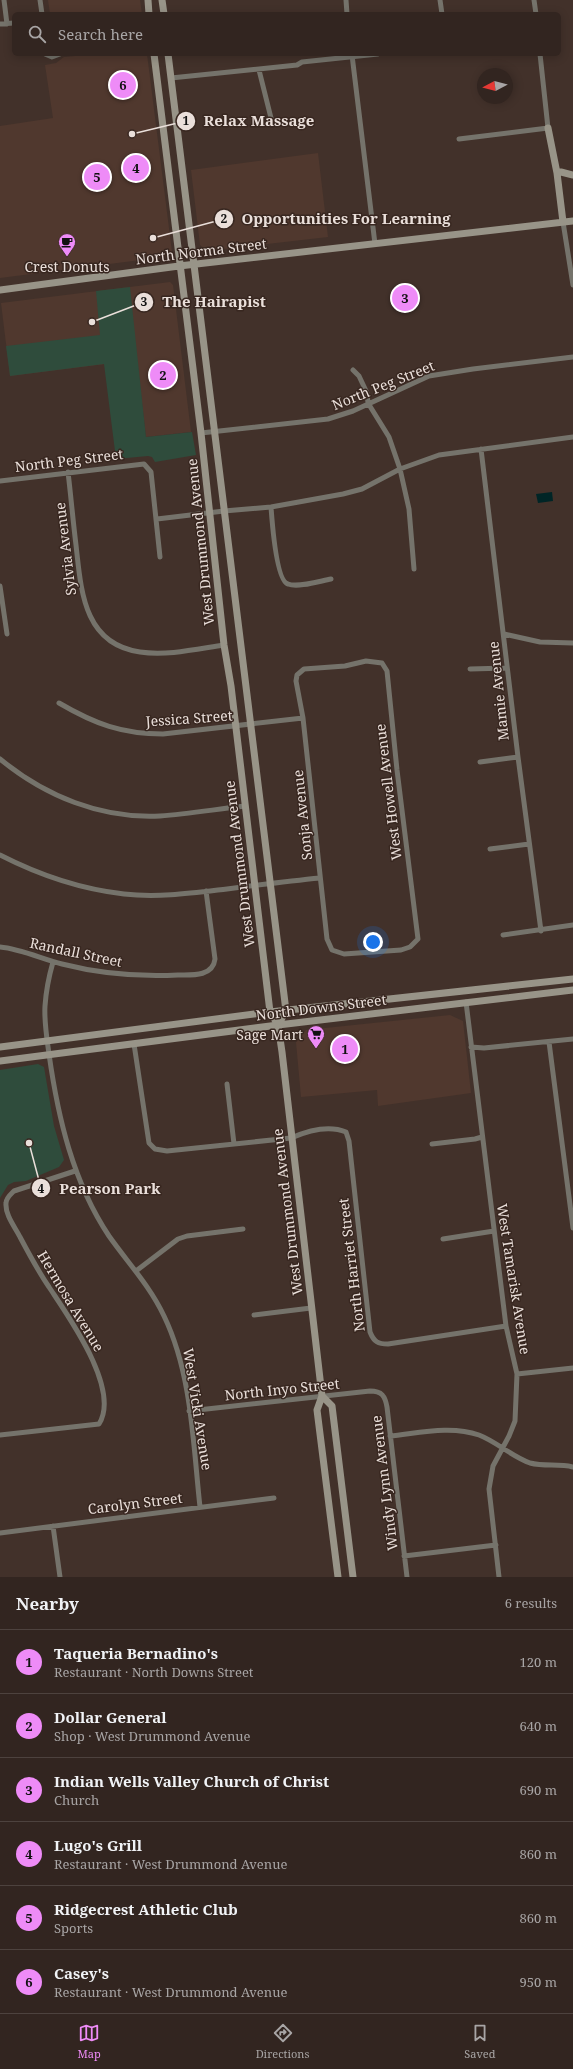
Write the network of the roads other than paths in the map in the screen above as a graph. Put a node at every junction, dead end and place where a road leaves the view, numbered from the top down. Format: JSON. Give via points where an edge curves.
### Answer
{"nodes":[{"id":1,"x":4,"y":0,"type":"edge"},
{"id":2,"x":40,"y":0,"type":"edge"},
{"id":3,"x":148,"y":0,"type":"edge"},
{"id":4,"x":162,"y":0,"type":"edge"},
{"id":5,"x":346,"y":0,"type":"edge"},
{"id":6,"x":440,"y":0,"type":"edge"},
{"id":7,"x":534,"y":0,"type":"edge"},
{"id":8,"x":42,"y":12,"type":"edge"},
{"id":9,"x":149,"y":12,"type":"edge"},
{"id":10,"x":164,"y":12,"type":"edge"},
{"id":11,"x":347,"y":12,"type":"edge"},
{"id":12,"x":442,"y":12,"type":"edge"},
{"id":13,"x":536,"y":12,"type":"edge"},
{"id":14,"x":12,"y":23,"type":"edge"},
{"id":15,"x":0,"y":24,"type":"edge"},
{"id":16,"x":7,"y":24,"type":"junction"},
{"id":17,"x":154,"y":56,"type":"edge"},
{"id":18,"x":168,"y":56,"type":"edge"},
{"id":19,"x":352,"y":56,"type":"edge"},
{"id":20,"x":540,"y":56,"type":"edge"},
{"id":21,"x":259,"y":70,"type":"junction"},
{"id":22,"x":171,"y":78,"type":"junction"},
{"id":23,"x":271,"y":118,"type":"dead end"},
{"id":24,"x":548,"y":128,"type":"junction"},
{"id":25,"x":459,"y":139,"type":"dead end"},
{"id":26,"x":573,"y":169,"type":"edge"},
{"id":27,"x":559,"y":172,"type":"junction"},
{"id":28,"x":573,"y":175,"type":"edge"},
{"id":29,"x":184,"y":181,"type":"junction"},
{"id":30,"x":170,"y":182,"type":"junction"},
{"id":31,"x":573,"y":221,"type":"edge"},
{"id":32,"x":563,"y":222,"type":"junction"},
{"id":33,"x":375,"y":244,"type":"junction"},
{"id":34,"x":194,"y":264,"type":"junction"},
{"id":35,"x":179,"y":266,"type":"junction"},
{"id":36,"x":573,"y":285,"type":"edge"},
{"id":37,"x":0,"y":290,"type":"edge"},
{"id":38,"x":573,"y":356,"type":"edge"},
{"id":39,"x":353,"y":370,"type":"dead end"},
{"id":40,"x":368,"y":403,"type":"junction"},
{"id":41,"x":214,"y":432,"type":"junction"},
{"id":42,"x":201,"y":433,"type":"junction"},
{"id":43,"x":573,"y":437,"type":"edge"},
{"id":44,"x":481,"y":448,"type":"junction"},
{"id":45,"x":400,"y":469,"type":"junction"},
{"id":46,"x":68,"y":472,"type":"junction"},
{"id":47,"x":0,"y":481,"type":"edge"},
{"id":48,"x":271,"y":507,"type":"junction"},
{"id":49,"x":224,"y":511,"type":"junction"},
{"id":50,"x":210,"y":513,"type":"junction"},
{"id":51,"x":157,"y":519,"type":"junction"},
{"id":52,"x":160,"y":557,"type":"dead end"},
{"id":53,"x":414,"y":568,"type":"dead end"},
{"id":54,"x":330,"y":579,"type":"dead end"},
{"id":55,"x":0,"y":586,"type":"edge"},
{"id":56,"x":7,"y":634,"type":"dead end"},
{"id":57,"x":504,"y":634,"type":"junction"},
{"id":58,"x":573,"y":643,"type":"edge"},
{"id":59,"x":224,"y":645,"type":"junction"},
{"id":60,"x":379,"y":662,"type":"joint"},
{"id":61,"x":507,"y":668,"type":"junction"},
{"id":62,"x":470,"y":669,"type":"dead end"},
{"id":63,"x":59,"y":703,"type":"dead end"},
{"id":64,"x":303,"y":718,"type":"junction"},
{"id":65,"x":250,"y":725,"type":"junction"},
{"id":66,"x":236,"y":726,"type":"junction"},
{"id":67,"x":518,"y":757,"type":"junction"},
{"id":68,"x":0,"y":759,"type":"edge"},
{"id":69,"x":480,"y":762,"type":"dead end"},
{"id":70,"x":245,"y":806,"type":"junction"},
{"id":71,"x":529,"y":844,"type":"junction"},
{"id":72,"x":490,"y":849,"type":"dead end"},
{"id":73,"x":0,"y":854,"type":"edge"},
{"id":74,"x":320,"y":878,"type":"junction"},
{"id":75,"x":269,"y":884,"type":"junction"},
{"id":76,"x":255,"y":886,"type":"junction"},
{"id":77,"x":206,"y":892,"type":"junction"},
{"id":78,"x":573,"y":925,"type":"edge"},
{"id":79,"x":541,"y":931,"type":"junction"},
{"id":80,"x":503,"y":936,"type":"dead end"},
{"id":81,"x":0,"y":947,"type":"edge"},
{"id":82,"x":332,"y":950,"type":"joint"},
{"id":83,"x":53,"y":962,"type":"junction"},
{"id":84,"x":573,"y":979,"type":"edge"},
{"id":85,"x":573,"y":990,"type":"edge"},
{"id":86,"x":466,"y":1002,"type":"junction"},
{"id":87,"x":286,"y":1011,"type":"junction"},
{"id":88,"x":270,"y":1012,"type":"junction"},
{"id":89,"x":278,"y":1025,"type":"junction"},
{"id":90,"x":573,"y":1040,"type":"edge"},
{"id":91,"x":48,"y":1042,"type":"junction"},
{"id":92,"x":549,"y":1042,"type":"junction"},
{"id":93,"x":134,"y":1044,"type":"junction"},
{"id":94,"x":0,"y":1047,"type":"edge"},
{"id":95,"x":471,"y":1047,"type":"junction"},
{"id":96,"x":49,"y":1054,"type":"junction"},
{"id":97,"x":0,"y":1061,"type":"edge"},
{"id":98,"x":227,"y":1084,"type":"dead end"},
{"id":99,"x":482,"y":1137,"type":"junction"},
{"id":100,"x":291,"y":1138,"type":"junction"},
{"id":101,"x":234,"y":1144,"type":"junction"},
{"id":102,"x":432,"y":1144,"type":"dead end"},
{"id":103,"x":75,"y":1170,"type":"junction"},
{"id":104,"x":572,"y":1203,"type":"edge"},
{"id":105,"x":573,"y":1228,"type":"edge"},
{"id":106,"x":243,"y":1229,"type":"dead end"},
{"id":107,"x":494,"y":1231,"type":"junction"},
{"id":108,"x":443,"y":1239,"type":"dead end"},
{"id":109,"x":136,"y":1271,"type":"junction"},
{"id":110,"x":312,"y":1308,"type":"junction"},
{"id":111,"x":254,"y":1315,"type":"dead end"},
{"id":112,"x":506,"y":1326,"type":"junction"},
{"id":113,"x":573,"y":1368,"type":"edge"},
{"id":114,"x":517,"y":1374,"type":"junction"},
{"id":115,"x":377,"y":1391,"type":"joint"},
{"id":116,"x":322,"y":1396,"type":"junction"},
{"id":117,"x":189,"y":1411,"type":"junction"},
{"id":118,"x":0,"y":1435,"type":"edge"},
{"id":119,"x":390,"y":1436,"type":"junction"},
{"id":120,"x":502,"y":1448,"type":"junction"},
{"id":121,"x":573,"y":1467,"type":"edge"},
{"id":122,"x":274,"y":1498,"type":"dead end"},
{"id":123,"x":200,"y":1507,"type":"junction"},
{"id":124,"x":53,"y":1526,"type":"junction"},
{"id":125,"x":0,"y":1533,"type":"edge"},
{"id":126,"x":496,"y":1545,"type":"junction"},
{"id":127,"x":404,"y":1556,"type":"junction"},
{"id":128,"x":60,"y":1577,"type":"edge"},
{"id":129,"x":338,"y":1577,"type":"edge"},
{"id":130,"x":353,"y":1577,"type":"edge"},
{"id":131,"x":407,"y":1577,"type":"edge"},
{"id":132,"x":499,"y":1577,"type":"edge"}],
"edges":[{"from":1,"to":16,"type":"street"},
{"from":2,"to":8,"type":"street"},
{"from":3,"to":9,"type":"main road"},
{"from":4,"to":10,"type":"main road"},
{"from":5,"to":11,"type":"street"},
{"from":6,"to":12,"type":"street"},
{"from":7,"to":13,"type":"street"},
{"from":14,"to":16,"type":"street"},
{"from":15,"to":16,"type":"street"},
{"from":17,"to":30,"type":"main road","name":"West Drummond Avenue"},
{"from":18,"to":22,"type":"main road","name":"West Drummond Avenue"},
{"from":19,"to":21,"type":"street"},
{"from":19,"to":33,"type":"street"},
{"from":20,"to":24,"type":"street"},
{"from":21,"to":22,"type":"street"},
{"from":21,"to":23,"type":"street"},
{"from":22,"to":29,"type":"main road","name":"West Drummond Avenue"},
{"from":24,"to":25,"type":"street"},
{"from":24,"to":27,"type":"main road"},
{"from":26,"to":27,"type":"main road"},
{"from":27,"to":28,"type":"main road"},
{"from":27,"to":32,"type":"main road"},
{"from":29,"to":30,"type":"main road"},
{"from":29,"to":34,"type":"main road","name":"West Drummond Avenue"},
{"from":30,"to":35,"type":"main road","name":"West Drummond Avenue"},
{"from":31,"to":32,"type":"main road","name":"North Norma Street"},
{"from":32,"to":33,"type":"main road","name":"North Norma Street"},
{"from":32,"to":36,"type":"street"},
{"from":33,"to":34,"type":"main road","name":"North Norma Street"},
{"from":34,"to":35,"type":"main road","name":"North Norma Street"},
{"from":34,"to":41,"type":"main road","name":"West Drummond Avenue"},
{"from":35,"to":37,"type":"main road","name":"North Norma Street"},
{"from":35,"to":42,"type":"main road","name":"West Drummond Avenue"},
{"from":38,"to":40,"type":"street","name":"North Peg Street","via":[[429,376]]},
{"from":39,"to":40,"type":"street","via":[[359,376]]},
{"from":40,"to":41,"type":"street","name":"North Peg Street","via":[[328,419]]},
{"from":40,"to":45,"type":"street","via":[[389,437]]},
{"from":41,"to":42,"type":"street","name":"North Peg Street"},
{"from":41,"to":49,"type":"main road","name":"West Drummond Avenue"},
{"from":42,"to":50,"type":"main road","name":"West Drummond Avenue"},
{"from":43,"to":44,"type":"street"},
{"from":44,"to":45,"type":"street","via":[[439,454]]},
{"from":44,"to":57,"type":"street","name":"Mamie Avenue"},
{"from":45,"to":48,"type":"street","via":[[362,489]]},
{"from":45,"to":53,"type":"street","via":[[408,509]]},
{"from":46,"to":47,"type":"street","name":"North Peg Street"},
{"from":46,"to":51,"type":"street","name":"North Peg Street","via":[[141,464],[146,466],[151,472]]},
{"from":46,"to":59,"type":"street","name":"Sylvia Avenue","via":[[82,594],[90,618],[99,630],[124,648],[153,654]]},
{"from":48,"to":49,"type":"street"},
{"from":48,"to":54,"type":"street","via":[[278,569],[284,582],[303,584]]},
{"from":49,"to":50,"type":"street"},
{"from":49,"to":65,"type":"main road","name":"West Drummond Avenue"},
{"from":50,"to":51,"type":"street"},
{"from":50,"to":59,"type":"main road","name":"West Drummond Avenue"},
{"from":51,"to":52,"type":"street"},
{"from":55,"to":56,"type":"street"},
{"from":57,"to":58,"type":"street","via":[[540,642]]},
{"from":57,"to":61,"type":"street","name":"Mamie Avenue"},
{"from":59,"to":66,"type":"main road","name":"West Drummond Avenue"},
{"from":60,"to":64,"type":"street","name":"Sonja Avenue","via":[[366,660],[345,666],[310,668],[300,672],[296,686]]},
{"from":60,"to":82,"type":"street","name":"West Howell Avenue","via":[[387,671],[418,939],[410,947],[401,950],[344,954]]},
{"from":61,"to":62,"type":"street"},
{"from":61,"to":67,"type":"street","name":"Mamie Avenue"},
{"from":63,"to":66,"type":"street","name":"Jessica Street","via":[[97,723],[126,732],[164,734]]},
{"from":64,"to":65,"type":"street","name":"Jessica Street"},
{"from":64,"to":74,"type":"street","name":"Sonja Avenue"},
{"from":65,"to":66,"type":"street","name":"Jessica Street"},
{"from":65,"to":75,"type":"main road","name":"West Drummond Avenue"},
{"from":66,"to":70,"type":"main road","name":"West Drummond Avenue"},
{"from":67,"to":69,"type":"street"},
{"from":67,"to":71,"type":"street","name":"Mamie Avenue"},
{"from":68,"to":70,"type":"street","via":[[54,794],[80,805],[110,812],[160,816]]},
{"from":70,"to":76,"type":"main road","name":"West Drummond Avenue"},
{"from":71,"to":72,"type":"street"},
{"from":71,"to":79,"type":"street","name":"Mamie Avenue"},
{"from":73,"to":77,"type":"street","via":[[35,872],[92,889],[157,896]]},
{"from":74,"to":75,"type":"street"},
{"from":74,"to":82,"type":"street","name":"Sonja Avenue","via":[[327,939]]},
{"from":75,"to":76,"type":"street"},
{"from":75,"to":87,"type":"main road","name":"West Drummond Avenue"},
{"from":76,"to":77,"type":"street"},
{"from":76,"to":88,"type":"main road","name":"West Drummond Avenue"},
{"from":77,"to":83,"type":"street","name":"Randall Street","via":[[215,963],[209,971],[154,976],[107,974]]},
{"from":78,"to":79,"type":"street"},
{"from":79,"to":80,"type":"street"},
{"from":81,"to":83,"type":"street","name":"Randall Street"},
{"from":83,"to":91,"type":"street","name":"West Vicki Avenue","via":[[45,1007]]},
{"from":84,"to":87,"type":"main road","name":"North Downs Street"},
{"from":85,"to":86,"type":"main road","name":"North Downs Street"},
{"from":86,"to":89,"type":"main road","name":"North Downs Street"},
{"from":86,"to":95,"type":"street","name":"West Tamarisk Avenue"},
{"from":87,"to":88,"type":"main road","name":"North Downs Street"},
{"from":87,"to":89,"type":"main road"},
{"from":88,"to":89,"type":"main road","name":"West Drummond Avenue"},
{"from":88,"to":91,"type":"main road","name":"North Downs Street"},
{"from":89,"to":93,"type":"main road","name":"North Downs Street"},
{"from":89,"to":100,"type":"main road","name":"West Drummond Avenue"},
{"from":90,"to":92,"type":"street"},
{"from":91,"to":94,"type":"main road","name":"North Downs Street"},
{"from":91,"to":96,"type":"street","name":"West Vicki Avenue"},
{"from":92,"to":95,"type":"street"},
{"from":92,"to":104,"type":"street"},
{"from":93,"to":96,"type":"main road","name":"North Downs Street"},
{"from":93,"to":101,"type":"street","via":[[149,1142],[155,1149],[162,1151]]},
{"from":95,"to":99,"type":"street","name":"West Tamarisk Avenue"},
{"from":96,"to":97,"type":"main road","name":"North Downs Street"},
{"from":96,"to":103,"type":"street","name":"West Vicki Avenue","via":[[63,1130]]},
{"from":98,"to":101,"type":"street"},
{"from":99,"to":102,"type":"street"},
{"from":99,"to":107,"type":"street","name":"West Tamarisk Avenue"},
{"from":100,"to":101,"type":"street"},
{"from":100,"to":110,"type":"main road","name":"West Drummond Avenue"},
{"from":100,"to":112,"type":"street","name":"North Harriet Street","via":[[305,1132],[337,1128],[346,1132],[373,1341],[388,1344]]},
{"from":103,"to":109,"type":"street","name":"West Vicki Avenue","via":[[109,1236]]},
{"from":103,"to":118,"type":"street","name":"Hermosa Avenue","via":[[14,1191],[6,1202],[8,1215],[32,1260],[83,1340],[98,1375],[105,1412],[99,1424]]},
{"from":104,"to":105,"type":"street"},
{"from":106,"to":109,"type":"street","via":[[178,1239]]},
{"from":107,"to":108,"type":"street"},
{"from":107,"to":112,"type":"street","name":"West Tamarisk Avenue"},
{"from":109,"to":117,"type":"street","name":"West Vicki Avenue","via":[[164,1316],[177,1347]]},
{"from":110,"to":111,"type":"street"},
{"from":110,"to":116,"type":"main road","name":"West Drummond Avenue"},
{"from":112,"to":114,"type":"street","name":"West Tamarisk Avenue"},
{"from":113,"to":114,"type":"street"},
{"from":114,"to":120,"type":"street","name":"West Tamarisk Avenue","via":[[515,1421]]},
{"from":115,"to":116,"type":"street","name":"North Inyo Street"},
{"from":115,"to":119,"type":"street","name":"Windy Lynn Avenue","via":[[384,1396],[386,1402]]},
{"from":116,"to":117,"type":"street","name":"North Inyo Street"},
{"from":116,"to":129,"type":"main road","name":"West Drummond Avenue","via":[[317,1410]]},
{"from":116,"to":130,"type":"main road","name":"West Drummond Avenue","via":[[332,1406]]},
{"from":117,"to":123,"type":"street","name":"West Vicki Avenue"},
{"from":119,"to":120,"type":"street","via":[[445,1429],[479,1435]]},
{"from":119,"to":127,"type":"street","name":"Windy Lynn Avenue"},
{"from":120,"to":121,"type":"street","via":[[540,1465]]},
{"from":120,"to":126,"type":"street","name":"West Tamarisk Avenue","via":[[493,1466],[489,1489]]},
{"from":122,"to":123,"type":"street","name":"Carolyn Street"},
{"from":123,"to":124,"type":"street","name":"Carolyn Street"},
{"from":124,"to":125,"type":"street","name":"Carolyn Street"},
{"from":124,"to":128,"type":"street"},
{"from":126,"to":127,"type":"street"},
{"from":126,"to":132,"type":"street","name":"West Tamarisk Avenue"},
{"from":127,"to":131,"type":"street","name":"Windy Lynn Avenue"}]}
